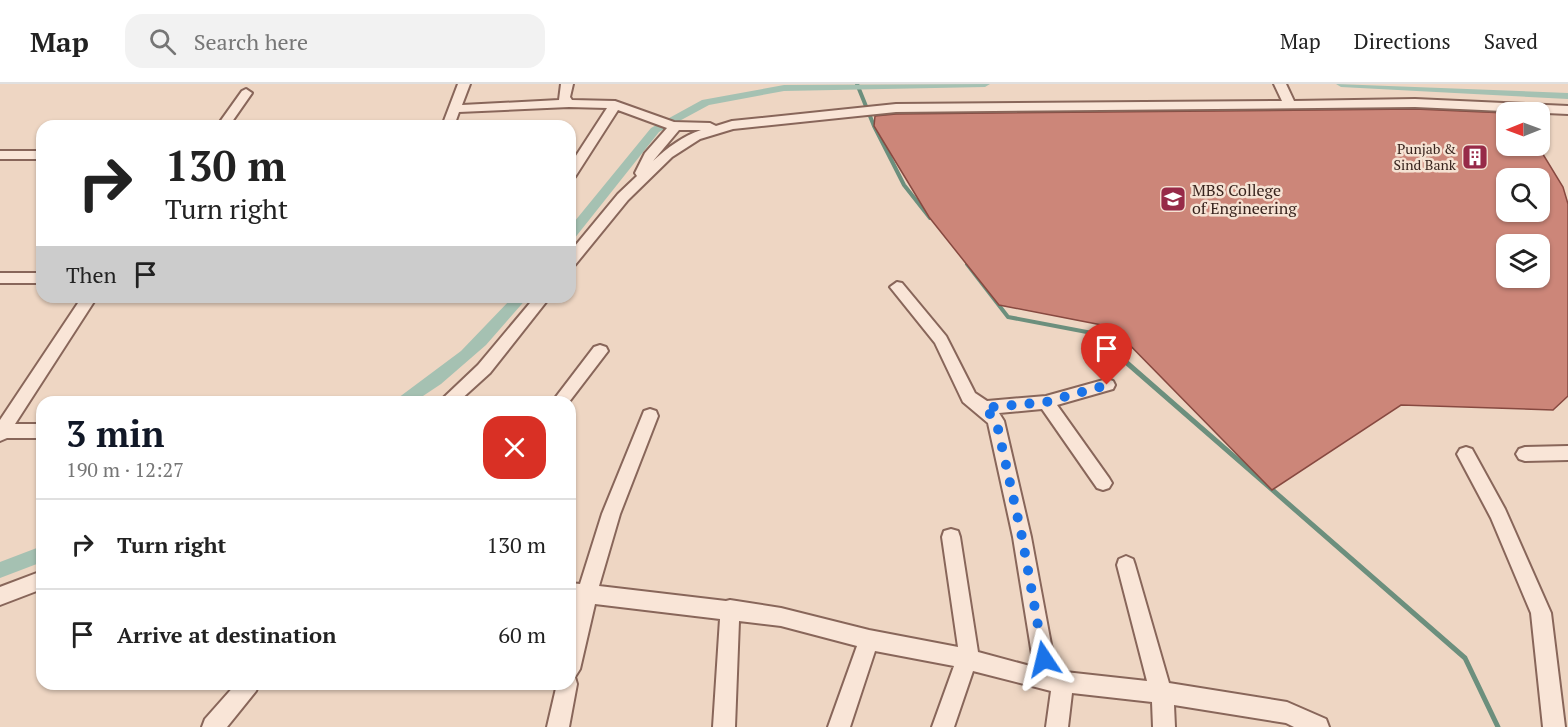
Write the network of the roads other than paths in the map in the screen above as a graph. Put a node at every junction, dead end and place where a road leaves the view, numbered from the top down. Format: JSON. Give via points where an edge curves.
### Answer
{"nodes":[{"id":1,"x":464,"y":84,"type":"edge"},
{"id":2,"x":567,"y":84,"type":"edge"},
{"id":3,"x":1280,"y":85,"type":"edge"},
{"id":4,"x":246,"y":93,"type":"dead end"},
{"id":5,"x":569,"y":103,"type":"junction"},
{"id":6,"x":1290,"y":104,"type":"junction"},
{"id":7,"x":615,"y":105,"type":"junction"},
{"id":8,"x":454,"y":109,"type":"junction"},
{"id":9,"x":1568,"y":110,"type":"edge"},
{"id":10,"x":227,"y":120,"type":"edge"},
{"id":11,"x":450,"y":120,"type":"edge"},
{"id":12,"x":673,"y":126,"type":"junction"},
{"id":13,"x":717,"y":129,"type":"junction"},
{"id":14,"x":0,"y":155,"type":"edge"},
{"id":15,"x":36,"y":155,"type":"edge"},
{"id":16,"x":576,"y":166,"type":"edge"},
{"id":17,"x":639,"y":180,"type":"junction"},
{"id":18,"x":576,"y":255,"type":"edge"},
{"id":19,"x":0,"y":278,"type":"edge"},
{"id":20,"x":36,"y":278,"type":"edge"},
{"id":21,"x":897,"y":287,"type":"dead end"},
{"id":22,"x":86,"y":303,"type":"edge"},
{"id":23,"x":538,"y":303,"type":"edge"},
{"id":24,"x":600,"y":351,"type":"dead end"},
{"id":25,"x":1107,"y":385,"type":"dead end"},
{"id":26,"x":454,"y":396,"type":"edge"},
{"id":27,"x":565,"y":396,"type":"edge"},
{"id":28,"x":1046,"y":402,"type":"junction"},
{"id":29,"x":984,"y":408,"type":"junction"},
{"id":30,"x":650,"y":416,"type":"dead end"},
{"id":31,"x":36,"y":431,"type":"edge"},
{"id":32,"x":1,"y":432,"type":"edge"},
{"id":33,"x":1568,"y":453,"type":"edge"},
{"id":34,"x":1467,"y":454,"type":"dead end"},
{"id":35,"x":1525,"y":454,"type":"dead end"},
{"id":36,"x":1103,"y":483,"type":"dead end"},
{"id":37,"x":951,"y":537,"type":"dead end"},
{"id":38,"x":1126,"y":565,"type":"dead end"},
{"id":39,"x":36,"y":582,"type":"edge"},
{"id":40,"x":578,"y":593,"type":"edge"},
{"id":41,"x":0,"y":596,"type":"edge"},
{"id":42,"x":730,"y":609,"type":"junction"},
{"id":43,"x":576,"y":612,"type":"edge"},
{"id":44,"x":868,"y":640,"type":"junction"},
{"id":45,"x":967,"y":659,"type":"junction"},
{"id":46,"x":1055,"y":681,"type":"junction"},
{"id":47,"x":244,"y":690,"type":"edge"},
{"id":48,"x":566,"y":690,"type":"edge"},
{"id":49,"x":1161,"y":693,"type":"junction"},
{"id":50,"x":213,"y":727,"type":"edge"},
{"id":51,"x":558,"y":727,"type":"edge"},
{"id":52,"x":724,"y":727,"type":"edge"},
{"id":53,"x":839,"y":727,"type":"edge"},
{"id":54,"x":943,"y":727,"type":"edge"},
{"id":55,"x":1057,"y":727,"type":"edge"},
{"id":56,"x":1164,"y":727,"type":"edge"},
{"id":57,"x":1318,"y":727,"type":"edge"},
{"id":58,"x":1554,"y":727,"type":"edge"}],
"edges":[{"from":1,"to":8,"type":"street"},
{"from":2,"to":5,"type":"street","via":[[564,98]]},
{"from":3,"to":6,"type":"street"},
{"from":4,"to":10,"type":"street"},
{"from":5,"to":7,"type":"street"},
{"from":5,"to":8,"type":"street"},
{"from":6,"to":9,"type":"street","via":[[1415,103]]},
{"from":6,"to":13,"type":"street","via":[[896,108]]},
{"from":7,"to":12,"type":"street"},
{"from":7,"to":16,"type":"street"},
{"from":8,"to":11,"type":"street"},
{"from":12,"to":13,"type":"street"},
{"from":12,"to":17,"type":"street","via":[[649,156]]},
{"from":13,"to":17,"type":"street","via":[[683,144]]},
{"from":14,"to":15,"type":"street"},
{"from":17,"to":18,"type":"street"},
{"from":19,"to":20,"type":"street"},
{"from":21,"to":29,"type":"street","via":[[941,340],[964,391]]},
{"from":22,"to":32,"type":"street"},
{"from":23,"to":26,"type":"street","via":[[484,369]]},
{"from":24,"to":27,"type":"street"},
{"from":25,"to":28,"type":"street"},
{"from":28,"to":29,"type":"street"},
{"from":28,"to":36,"type":"street"},
{"from":29,"to":46,"type":"street","via":[[998,429]]},
{"from":30,"to":40,"type":"street"},
{"from":31,"to":32,"type":"street"},
{"from":33,"to":35,"type":"street"},
{"from":34,"to":58,"type":"street","via":[[1499,515],[1541,613]]},
{"from":37,"to":45,"type":"street","via":[[968,638]]},
{"from":38,"to":49,"type":"street"},
{"from":39,"to":41,"type":"street"},
{"from":40,"to":42,"type":"street"},
{"from":40,"to":43,"type":"street"},
{"from":42,"to":44,"type":"street","via":[[781,617]]},
{"from":42,"to":52,"type":"street"},
{"from":44,"to":45,"type":"street"},
{"from":44,"to":53,"type":"street"},
{"from":45,"to":46,"type":"street"},
{"from":45,"to":54,"type":"street"},
{"from":46,"to":49,"type":"street"},
{"from":46,"to":55,"type":"street"},
{"from":47,"to":50,"type":"street"},
{"from":48,"to":51,"type":"street"},
{"from":49,"to":56,"type":"street"},
{"from":49,"to":57,"type":"street","via":[[1287,713]]}]}
